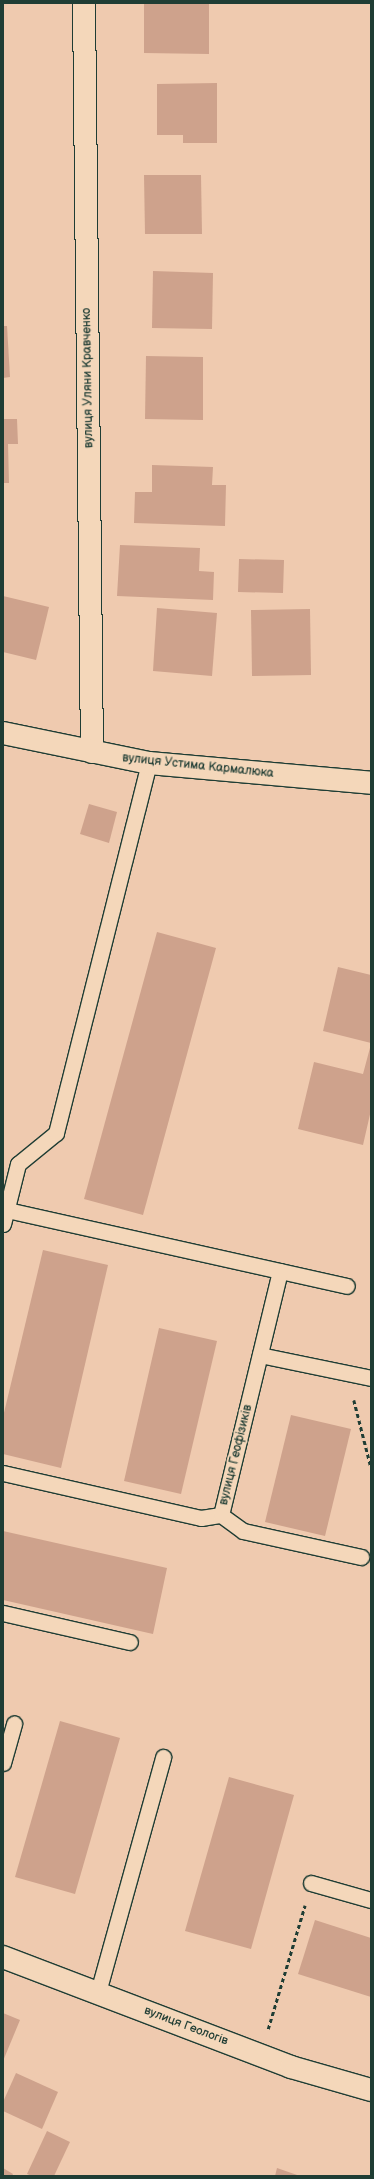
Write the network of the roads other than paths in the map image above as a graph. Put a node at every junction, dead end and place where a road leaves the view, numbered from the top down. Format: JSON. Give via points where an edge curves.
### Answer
{"nodes":[{"id":1,"x":84,"y":3,"type":"edge"},
{"id":2,"x":3,"y":733,"type":"edge"},
{"id":3,"x":92,"y":752,"type":"junction"},
{"id":4,"x":149,"y":763,"type":"junction"},
{"id":5,"x":371,"y":783,"type":"edge"},
{"id":6,"x":5,"y":1217,"type":"edge"},
{"id":7,"x":280,"y":1271,"type":"junction"},
{"id":8,"x":348,"y":1286,"type":"dead end"},
{"id":9,"x":260,"y":1355,"type":"junction"},
{"id":10,"x":371,"y":1378,"type":"edge"},
{"id":11,"x":3,"y":1473,"type":"edge"},
{"id":12,"x":221,"y":1515,"type":"junction"},
{"id":13,"x":361,"y":1557,"type":"dead end"},
{"id":14,"x":3,"y":1613,"type":"edge"},
{"id":15,"x":130,"y":1642,"type":"dead end"},
{"id":16,"x":14,"y":1724,"type":"dead end"},
{"id":17,"x":163,"y":1757,"type":"dead end"},
{"id":18,"x":3,"y":1763,"type":"edge"},
{"id":19,"x":311,"y":1883,"type":"road end"},
{"id":20,"x":371,"y":1900,"type":"edge"},
{"id":21,"x":3,"y":1957,"type":"edge"},
{"id":22,"x":98,"y":1992,"type":"junction"},
{"id":23,"x":371,"y":2090,"type":"edge"}],
"edges":[{"from":1,"to":3,"type":"street","name":"вулиця Уляни Кравченко"},
{"from":2,"to":3,"type":"street","name":"вулиця Устима Кармалюка"},
{"from":3,"to":4,"type":"street","name":"вулиця Устима Кармалюка"},
{"from":4,"to":5,"type":"street","name":"вулиця Устима Кармалюка"},
{"from":4,"to":6,"type":"lane","via":[[56,1133],[18,1164]]},
{"from":6,"to":7,"type":"lane"},
{"from":7,"to":8,"type":"lane"},
{"from":7,"to":9,"type":"lane","name":"вулиця Геофізиків"},
{"from":9,"to":10,"type":"lane"},
{"from":9,"to":12,"type":"lane","name":"вулиця Геофізиків"},
{"from":11,"to":12,"type":"lane","name":"вулиця Геофізиків","via":[[202,1518]]},
{"from":12,"to":13,"type":"lane","via":[[243,1531]]},
{"from":14,"to":15,"type":"lane"},
{"from":16,"to":18,"type":"lane"},
{"from":17,"to":22,"type":"lane"},
{"from":19,"to":20,"type":"lane"},
{"from":21,"to":22,"type":"street","name":"вулиця Геологів"},
{"from":22,"to":23,"type":"street","name":"вулиця Геологів","via":[[260,2055]]}]}
